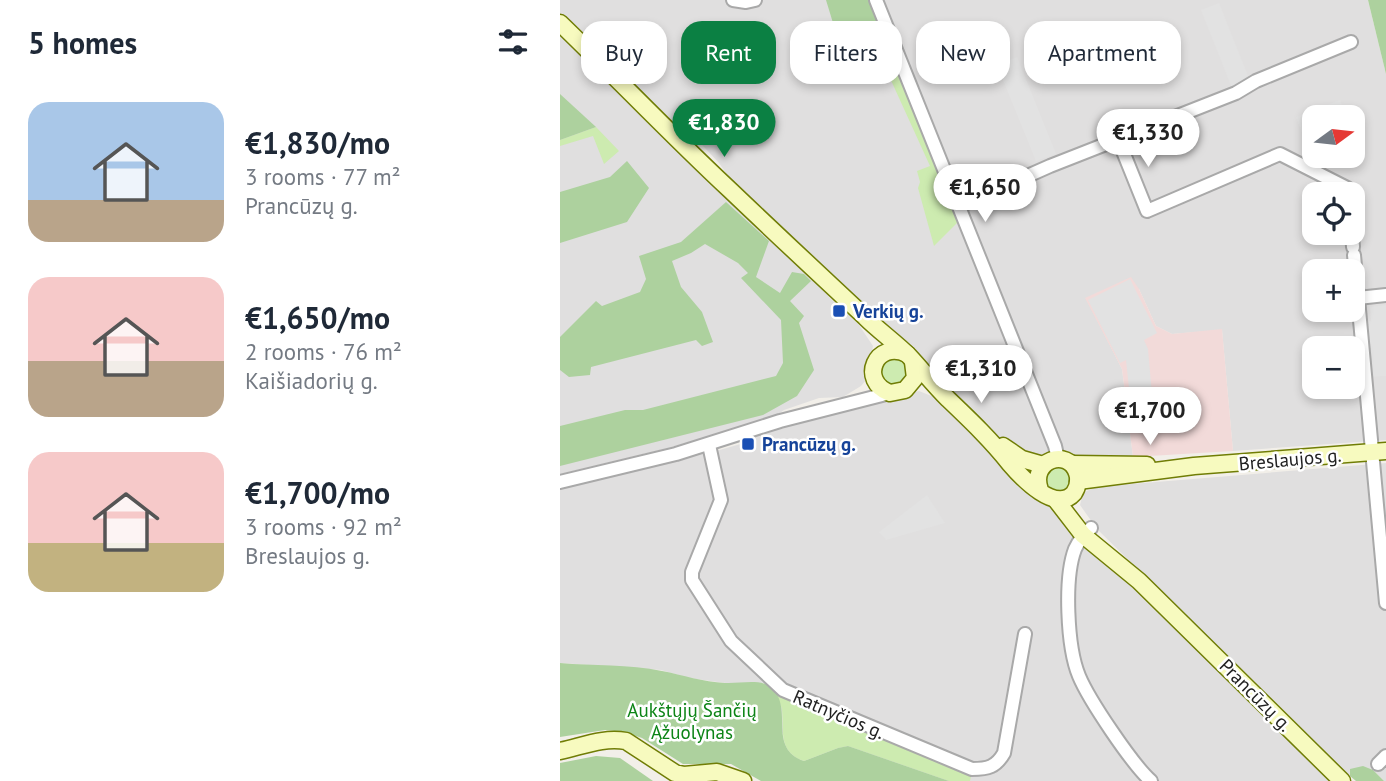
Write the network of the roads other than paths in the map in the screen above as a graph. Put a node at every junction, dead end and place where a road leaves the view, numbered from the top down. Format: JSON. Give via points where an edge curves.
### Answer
{"nodes":[{"id":1,"x":733,"y":0,"type":"edge"},
{"id":2,"x":755,"y":0,"type":"edge"},
{"id":3,"x":876,"y":0,"type":"edge"},
{"id":4,"x":560,"y":23,"type":"edge"},
{"id":5,"x":1351,"y":42,"type":"dead end"},
{"id":6,"x":1118,"y":139,"type":"junction"},
{"id":7,"x":1335,"y":182,"type":"edge"},
{"id":8,"x":960,"y":206,"type":"junction"},
{"id":9,"x":1386,"y":295,"type":"edge"},
{"id":10,"x":1365,"y":297,"type":"edge"},
{"id":11,"x":865,"y":318,"type":"junction"},
{"id":12,"x":1361,"y":322,"type":"edge"},
{"id":13,"x":879,"y":357,"type":"junction"},
{"id":14,"x":910,"y":358,"type":"junction"},
{"id":15,"x":874,"y":379,"type":"junction"},
{"id":16,"x":910,"y":387,"type":"junction"},
{"id":17,"x":890,"y":393,"type":"junction"},
{"id":18,"x":948,"y":399,"type":"junction"},
{"id":19,"x":856,"y":400,"type":"junction"},
{"id":20,"x":989,"y":437,"type":"junction"},
{"id":21,"x":709,"y":445,"type":"junction"},
{"id":22,"x":1379,"y":452,"type":"edge"},
{"id":23,"x":1057,"y":462,"type":"junction"},
{"id":24,"x":1194,"y":466,"type":"junction"},
{"id":25,"x":560,"y":482,"type":"edge"},
{"id":26,"x":1076,"y":487,"type":"junction"},
{"id":27,"x":1040,"y":490,"type":"junction"},
{"id":28,"x":1056,"y":500,"type":"junction"},
{"id":29,"x":1087,"y":531,"type":"junction"},
{"id":30,"x":1386,"y":603,"type":"edge"},
{"id":31,"x":1025,"y":634,"type":"dead end"},
{"id":32,"x":560,"y":751,"type":"edge"},
{"id":33,"x":743,"y":781,"type":"edge"},
{"id":34,"x":1151,"y":781,"type":"edge"},
{"id":35,"x":1342,"y":781,"type":"edge"}],
"edges":[{"from":1,"to":2,"type":"street"},
{"from":3,"to":8,"type":"street"},
{"from":4,"to":11,"type":"street"},
{"from":5,"to":6,"type":"street"},
{"from":6,"to":7,"type":"street","via":[[1147,211],[1280,154]]},
{"from":6,"to":8,"type":"street"},
{"from":8,"to":23,"type":"street","via":[[1051,433]]},
{"from":9,"to":10,"type":"street"},
{"from":11,"to":13,"type":"street"},
{"from":11,"to":14,"type":"street"},
{"from":12,"to":22,"type":"street"},
{"from":13,"to":14,"type":"street","via":[[895,350]]},
{"from":13,"to":15,"type":"street"},
{"from":14,"to":16,"type":"street","via":[[915,378]]},
{"from":14,"to":18,"type":"street"},
{"from":15,"to":17,"type":"street"},
{"from":15,"to":19,"type":"street"},
{"from":16,"to":17,"type":"street"},
{"from":16,"to":18,"type":"street","via":[[926,388]]},
{"from":17,"to":19,"type":"street"},
{"from":18,"to":20,"type":"street"},
{"from":19,"to":21,"type":"street"},
{"from":20,"to":23,"type":"street","via":[[1022,459]]},
{"from":20,"to":27,"type":"street","via":[[1015,470]]},
{"from":21,"to":25,"type":"street"},
{"from":21,"to":31,"type":"street","name":"Ratnyčios g.","via":[[721,500],[692,580],[731,641],[783,690],[972,769],[987,769],[1004,753]]},
{"from":22,"to":24,"type":"street","name":"Breslaujos g."},
{"from":22,"to":30,"type":"street"},
{"from":23,"to":24,"type":"street","name":"Breslaujos g."},
{"from":23,"to":26,"type":"street","via":[[1076,469]]},
{"from":23,"to":27,"type":"street","via":[[1037,477]]},
{"from":24,"to":26,"type":"street","name":"Breslaujos g."},
{"from":26,"to":28,"type":"street","via":[[1063,500]]},
{"from":26,"to":29,"type":"street","name":"Prancūzų g.","via":[[1078,511]]},
{"from":27,"to":28,"type":"street"},
{"from":28,"to":29,"type":"street","name":"Prancūzų g."},
{"from":29,"to":34,"type":"street","via":[[1074,552],[1070,578],[1077,673]]},
{"from":29,"to":35,"type":"street","name":"Prancūzų g."},
{"from":32,"to":33,"type":"street","via":[[588,743],[626,741],[675,773],[717,772]]}]}
